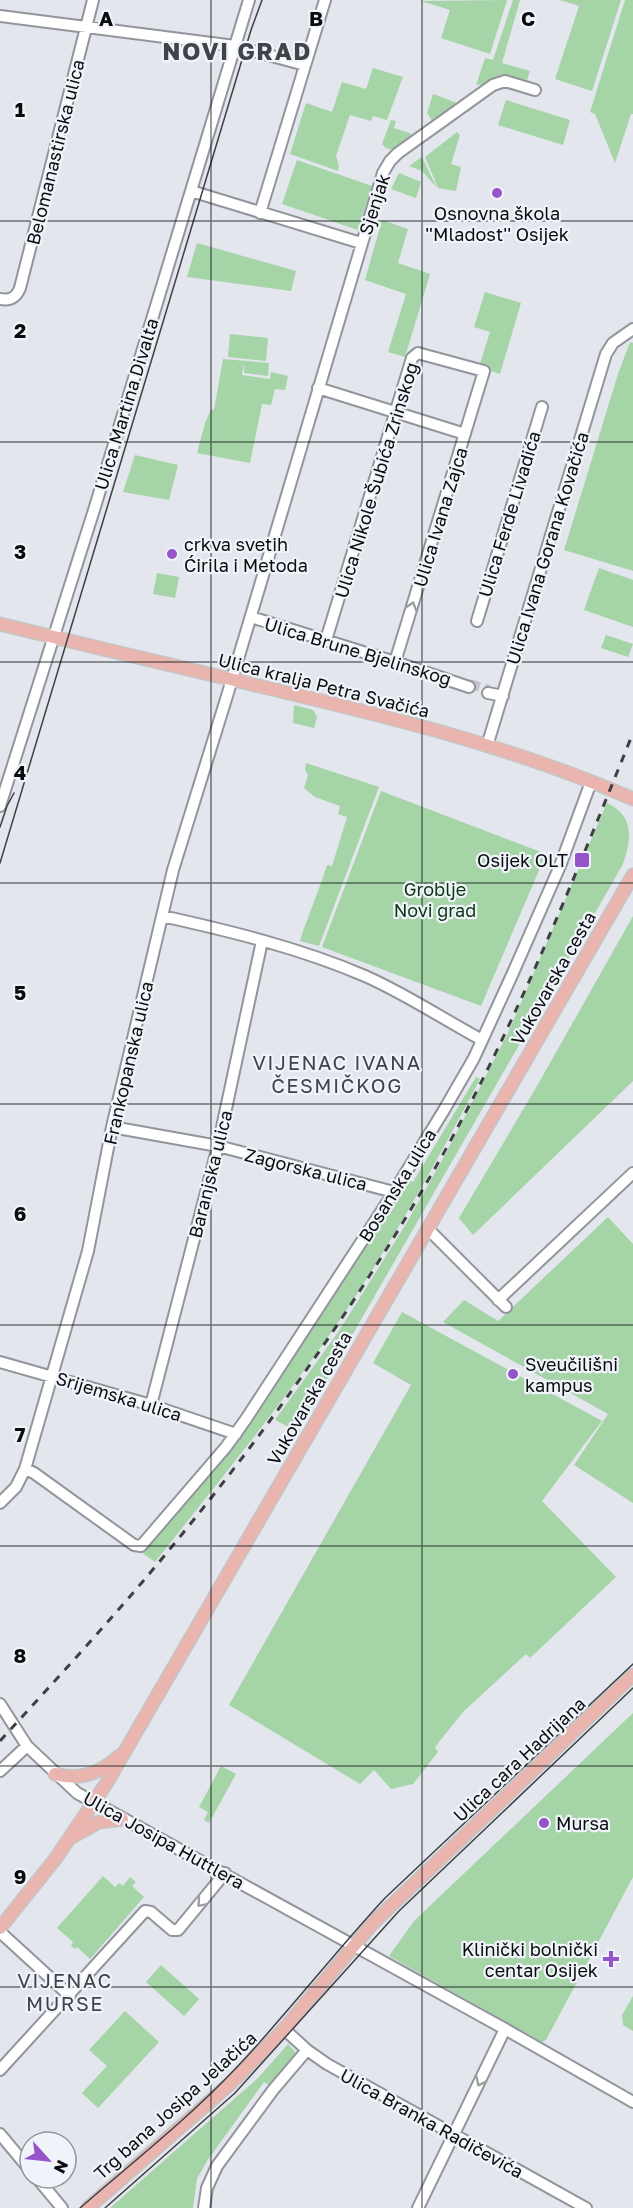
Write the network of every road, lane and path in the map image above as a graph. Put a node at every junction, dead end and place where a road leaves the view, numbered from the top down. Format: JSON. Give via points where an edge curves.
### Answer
{"nodes":[{"id":1,"x":93,"y":0,"type":"edge"},
{"id":2,"x":249,"y":0,"type":"edge"},
{"id":3,"x":325,"y":0,"type":"edge"},
{"id":4,"x":0,"y":16,"type":"edge"},
{"id":5,"x":86,"y":27,"type":"junction"},
{"id":6,"x":235,"y":46,"type":"junction"},
{"id":7,"x":305,"y":64,"type":"junction"},
{"id":8,"x":535,"y":90,"type":"dead end"},
{"id":9,"x":191,"y":191,"type":"junction"},
{"id":10,"x":260,"y":213,"type":"junction"},
{"id":11,"x":361,"y":243,"type":"junction"},
{"id":12,"x":5,"y":299,"type":"edge"},
{"id":13,"x":633,"y":329,"type":"edge"},
{"id":14,"x":484,"y":371,"type":"joint"},
{"id":15,"x":318,"y":388,"type":"junction"},
{"id":16,"x":542,"y":407,"type":"dead end"},
{"id":17,"x":396,"y":412,"type":"junction"},
{"id":18,"x":465,"y":434,"type":"junction"},
{"id":19,"x":251,"y":617,"type":"junction"},
{"id":20,"x":477,"y":621,"type":"dead end"},
{"id":21,"x":0,"y":624,"type":"edge"},
{"id":22,"x":54,"y":638,"type":"junction"},
{"id":23,"x":326,"y":640,"type":"junction"},
{"id":24,"x":395,"y":662,"type":"junction"},
{"id":25,"x":232,"y":680,"type":"junction"},
{"id":26,"x":468,"y":685,"type":"tunnel mouth"},
{"id":27,"x":487,"y":746,"type":"junction"},
{"id":28,"x":591,"y":783,"type":"junction"},
{"id":29,"x":632,"y":800,"type":"edge"},
{"id":30,"x":0,"y":806,"type":"edge"},
{"id":31,"x":633,"y":875,"type":"edge"},
{"id":32,"x":162,"y":916,"type":"junction"},
{"id":33,"x":262,"y":941,"type":"junction"},
{"id":34,"x":482,"y":1040,"type":"junction"},
{"id":35,"x":112,"y":1127,"type":"junction"},
{"id":36,"x":218,"y":1146,"type":"junction"},
{"id":37,"x":633,"y":1173,"type":"edge"},
{"id":38,"x":394,"y":1192,"type":"junction"},
{"id":39,"x":428,"y":1229,"type":"junction"},
{"id":40,"x":0,"y":1362,"type":"edge"},
{"id":41,"x":52,"y":1376,"type":"junction"},
{"id":42,"x":151,"y":1405,"type":"junction"},
{"id":43,"x":236,"y":1434,"type":"junction"},
{"id":44,"x":25,"y":1469,"type":"junction"},
{"id":45,"x":0,"y":1503,"type":"edge"},
{"id":46,"x":633,"y":1676,"type":"edge"},
{"id":47,"x":1,"y":1708,"type":"edge"},
{"id":48,"x":27,"y":1746,"type":"junction"},
{"id":49,"x":126,"y":1749,"type":"junction"},
{"id":50,"x":0,"y":1771,"type":"edge"},
{"id":51,"x":55,"y":1774,"type":"junction"},
{"id":52,"x":94,"y":1803,"type":"junction"},
{"id":53,"x":122,"y":1819,"type":"junction"},
{"id":54,"x":69,"y":1839,"type":"junction"},
{"id":55,"x":225,"y":1873,"type":"junction"},
{"id":56,"x":0,"y":1930,"type":"edge"},
{"id":57,"x":355,"y":1945,"type":"junction"},
{"id":58,"x":70,"y":1996,"type":"junction"},
{"id":59,"x":284,"y":2029,"type":"junction"},
{"id":60,"x":506,"y":2029,"type":"junction"},
{"id":61,"x":307,"y":2050,"type":"junction"},
{"id":62,"x":0,"y":2070,"type":"edge"},
{"id":63,"x":633,"y":2102,"type":"edge"},
{"id":64,"x":0,"y":2134,"type":"edge"},
{"id":65,"x":454,"y":2135,"type":"junction"},
{"id":66,"x":18,"y":2156,"type":"edge"},
{"id":67,"x":47,"y":2190,"type":"edge"},
{"id":68,"x":62,"y":2208,"type":"edge"},
{"id":69,"x":88,"y":2208,"type":"edge"},
{"id":70,"x":204,"y":2208,"type":"edge"},
{"id":71,"x":418,"y":2208,"type":"edge"},
{"id":72,"x":586,"y":2208,"type":"edge"}],
"edges":[{"from":1,"to":5,"type":"street","name":"Belomanastirska ulica"},
{"from":2,"to":6,"type":"street","name":"Ulica Martina Divalta"},
{"from":3,"to":7,"type":"street"},
{"from":4,"to":5,"type":"street"},
{"from":5,"to":6,"type":"street"},
{"from":5,"to":12,"type":"street","name":"Belomanastirska ulica","via":[[20,288],[15,297]]},
{"from":6,"to":7,"type":"street"},
{"from":6,"to":9,"type":"street","name":"Ulica Martina Divalta"},
{"from":7,"to":10,"type":"street"},
{"from":8,"to":11,"type":"street","name":"Sjenjak","via":[[499,82],[394,157],[383,173]]},
{"from":9,"to":10,"type":"street","name":"Sjenjak"},
{"from":9,"to":22,"type":"street","name":"Ulica Martina Divalta"},
{"from":10,"to":11,"type":"street","name":"Sjenjak"},
{"from":11,"to":15,"type":"street","name":"Frankopanska ulica"},
{"from":13,"to":27,"type":"street","name":"Ulica Ivana Gorana Kovačića","via":[[608,351],[493,693]]},
{"from":14,"to":17,"type":"street","name":"Ulica Nikole Šubića Zrinskog","via":[[418,353],[412,358]]},
{"from":14,"to":18,"type":"street","name":"Ulica Ivana Zajca"},
{"from":15,"to":17,"type":"street"},
{"from":15,"to":19,"type":"street","name":"Frankopanska ulica"},
{"from":16,"to":20,"type":"street","name":"Ulica Ferde Livadića"},
{"from":17,"to":18,"type":"street"},
{"from":17,"to":23,"type":"street","name":"Ulica Nikole Šubića Zrinskog"},
{"from":24,"to":18,"type":"street","name":"Ulica Ivana Zajca","one_way":true},
{"from":19,"to":23,"type":"street","name":"Ulica Brune Bjelinskog"},
{"from":19,"to":25,"type":"street","name":"Frankopanska ulica"},
{"from":21,"to":22,"type":"main road","name":"Ulica kralja Petra Svačića"},
{"from":22,"to":25,"type":"main road","name":"Ulica kralja Petra Svačića"},
{"from":22,"to":30,"type":"street","name":"Ulica Martina Divalta"},
{"from":23,"to":24,"type":"street","name":"Ulica Brune Bjelinskog"},
{"from":24,"to":26,"type":"street","name":"Ulica Brune Bjelinskog"},
{"from":25,"to":27,"type":"main road","name":"Ulica kralja Petra Svačića"},
{"from":25,"to":32,"type":"street","name":"Frankopanska ulica"},
{"from":27,"to":28,"type":"main road","name":"Ulica kralja Petra Svačića"},
{"from":28,"to":29,"type":"main road","name":"Ulica kralja Petra Svačića"},
{"from":28,"to":34,"type":"street","name":"Bosanska ulica","via":[[552,885]]},
{"from":31,"to":39,"type":"main road","name":"Vukovarska cesta"},
{"from":32,"to":33,"type":"street"},
{"from":32,"to":35,"type":"street","name":"Frankopanska ulica"},
{"from":33,"to":34,"type":"street","via":[[366,976]]},
{"from":33,"to":36,"type":"street","name":"Baranjska ulica"},
{"from":34,"to":38,"type":"street","name":"Bosanska ulica"},
{"from":35,"to":36,"type":"street","name":"Zagorska ulica"},
{"from":35,"to":41,"type":"street","name":"Frankopanska ulica","via":[[88,1251]]},
{"from":36,"to":38,"type":"street","name":"Zagorska ulica"},
{"from":36,"to":42,"type":"street","name":"Baranjska ulica"},
{"from":37,"to":39,"type":"street","via":[[502,1304]]},
{"from":38,"to":43,"type":"street","name":"Bosanska ulica"},
{"from":39,"to":49,"type":"main road","name":"Vukovarska cesta"},
{"from":40,"to":41,"type":"street","name":"Srijemska ulica"},
{"from":41,"to":42,"type":"street","name":"Srijemska ulica"},
{"from":41,"to":44,"type":"street","name":"Frankopanska ulica"},
{"from":42,"to":43,"type":"street","name":"Srijemska ulica"},
{"from":43,"to":44,"type":"street","name":"Bosanska ulica","via":[[141,1546]]},
{"from":44,"to":45,"type":"street","name":"Frankopanska ulica","via":[[16,1487]]},
{"from":46,"to":57,"type":"main road","name":"Ulica cara Hadrijana","via":[[374,1922]]},
{"from":47,"to":48,"type":"street","name":"Ulica Josipa Huttlera"},
{"from":48,"to":50,"type":"street"},
{"from":48,"to":51,"type":"street","name":"Ulica Josipa Huttlera"},
{"from":49,"to":51,"type":"main road","via":[[97,1771],[71,1778]]},
{"from":49,"to":52,"type":"main road","name":"Vukovarska cesta"},
{"from":51,"to":52,"type":"street","name":"Ulica Josipa Huttlera"},
{"from":52,"to":53,"type":"street","name":"Ulica Josipa Huttlera"},
{"from":52,"to":54,"type":"main road","name":"Vukovarska cesta"},
{"from":53,"to":54,"type":"main road","via":[[99,1822]]},
{"from":53,"to":55,"type":"street","name":"Ulica Josipa Huttlera"},
{"from":54,"to":56,"type":"main road","name":"Vukovarska cesta"},
{"from":55,"to":57,"type":"street","name":"Ulica Josipa Huttlera"},
{"from":55,"to":58,"type":"street","one_way":true,"via":[[175,1931],[145,1911]]},
{"from":56,"to":58,"type":"street"},
{"from":57,"to":59,"type":"main road","name":"Trg bana Josipa Jelačića"},
{"from":57,"to":60,"type":"street","name":"Ulica Josipa Huttlera"},
{"from":58,"to":62,"type":"street"},
{"from":59,"to":61,"type":"street","name":"Ulica Branka Radičevića"},
{"from":59,"to":69,"type":"main road","name":"Trg bana Josipa Jelačića","via":[[232,2082]]},
{"from":60,"to":63,"type":"street"},
{"from":60,"to":65,"type":"street","one_way":true},
{"from":61,"to":65,"type":"street","name":"Ulica Branka Radičevića"},
{"from":61,"to":70,"type":"street","via":[[217,2166],[207,2188]]},
{"from":64,"to":66,"type":"street"},
{"from":65,"to":71,"type":"street"},
{"from":65,"to":72,"type":"street","name":"Ulica Branka Radičevića"},
{"from":67,"to":68,"type":"street"}]}
